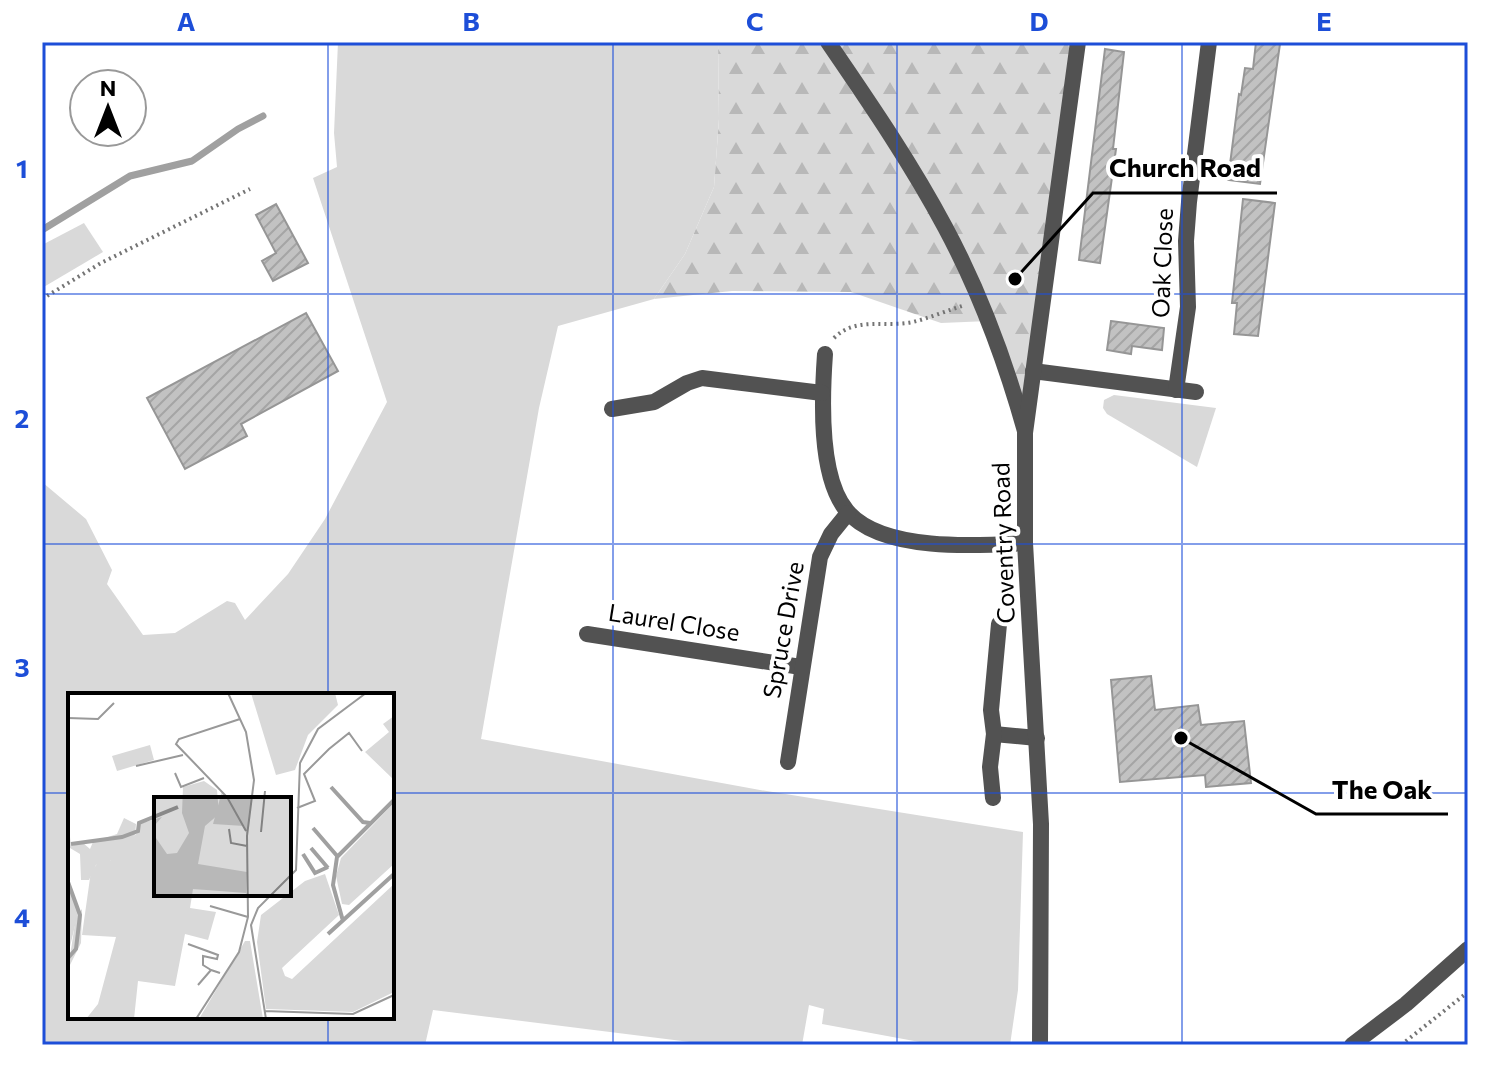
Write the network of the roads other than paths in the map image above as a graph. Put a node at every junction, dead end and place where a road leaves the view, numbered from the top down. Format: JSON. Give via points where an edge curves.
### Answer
{"nodes":[{"id":1,"x":828,"y":42,"type":"edge"},
{"id":2,"x":1078,"y":42,"type":"edge"},
{"id":3,"x":1209,"y":42,"type":"edge"},
{"id":4,"x":825,"y":354,"type":"road end"},
{"id":5,"x":1033,"y":371,"type":"junction"},
{"id":6,"x":1176,"y":390,"type":"junction"},
{"id":7,"x":1196,"y":392,"type":"dead end"},
{"id":8,"x":822,"y":393,"type":"junction"},
{"id":9,"x":612,"y":409,"type":"dead end"},
{"id":10,"x":1025,"y":433,"type":"junction"},
{"id":11,"x":848,"y":513,"type":"junction"},
{"id":12,"x":1025,"y":543,"type":"junction"},
{"id":13,"x":999,"y":624,"type":"dead end"},
{"id":14,"x":587,"y":634,"type":"dead end"},
{"id":15,"x":801,"y":667,"type":"junction"},
{"id":16,"x":994,"y":734,"type":"junction"},
{"id":17,"x":1037,"y":738,"type":"junction"},
{"id":18,"x":788,"y":762,"type":"dead end"},
{"id":19,"x":993,"y":798,"type":"dead end"},
{"id":20,"x":1468,"y":949,"type":"edge"},
{"id":21,"x":1040,"y":1045,"type":"edge"},
{"id":22,"x":1352,"y":1045,"type":"edge"}],
"edges":[{"from":1,"to":10,"type":"street","via":[[945,227],[1005,362]]},
{"from":2,"to":5,"type":"street","name":"Coventry Road"},
{"from":3,"to":6,"type":"street","name":"Oak Close","via":[[1188,212],[1188,307]]},
{"from":4,"to":8,"type":"street"},
{"from":5,"to":6,"type":"street"},
{"from":5,"to":10,"type":"street","name":"Coventry Road"},
{"from":6,"to":7,"type":"street"},
{"from":8,"to":9,"type":"street","via":[[702,378],[654,402]]},
{"from":8,"to":11,"type":"street","via":[[831,477]]},
{"from":10,"to":12,"type":"street","name":"Coventry Road"},
{"from":11,"to":12,"type":"street","via":[[870,529],[901,538],[977,546]]},
{"from":11,"to":15,"type":"street","name":"Spruce Drive","via":[[820,557]]},
{"from":12,"to":17,"type":"street","name":"Coventry Road"},
{"from":13,"to":16,"type":"street","via":[[991,710]]},
{"from":14,"to":15,"type":"street","name":"Laurel Close"},
{"from":15,"to":18,"type":"street","name":"Spruce Drive"},
{"from":16,"to":17,"type":"street"},
{"from":16,"to":19,"type":"street"},
{"from":17,"to":21,"type":"street","name":"Coventry Road"},
{"from":20,"to":22,"type":"street"}]}
